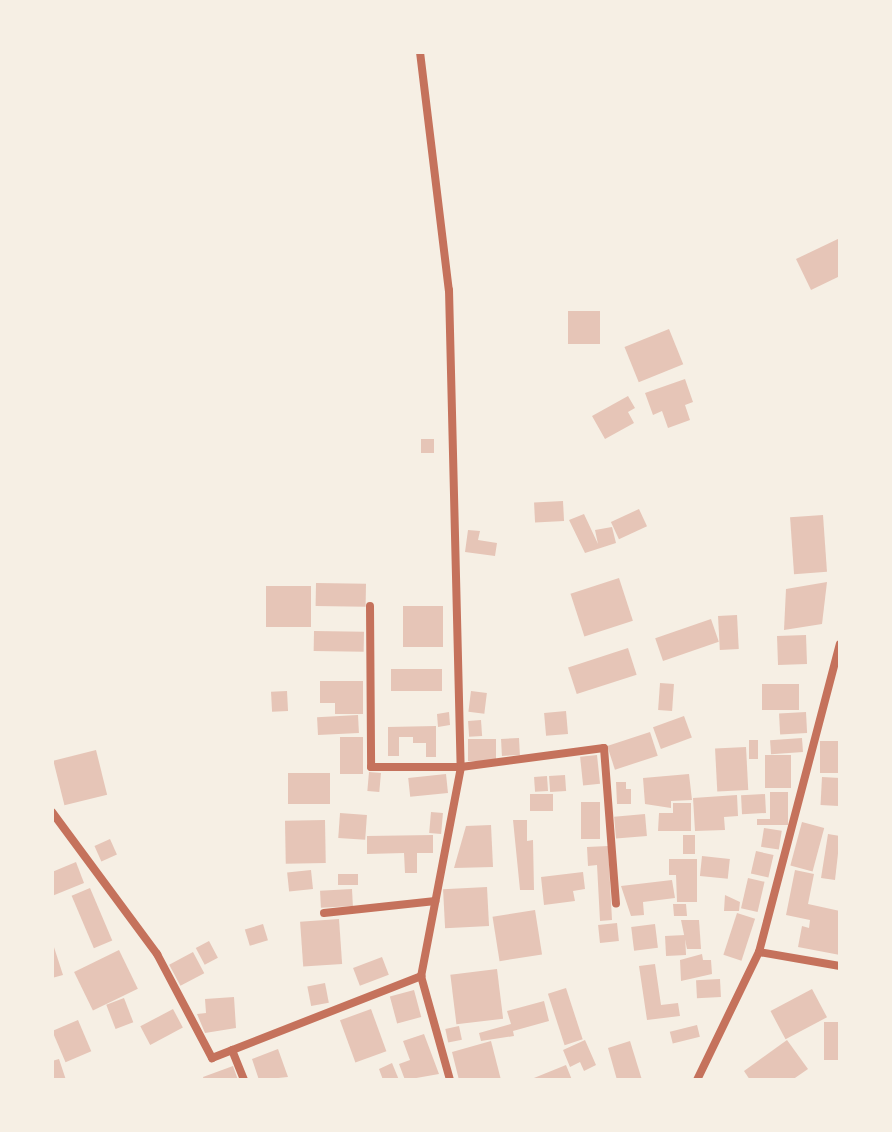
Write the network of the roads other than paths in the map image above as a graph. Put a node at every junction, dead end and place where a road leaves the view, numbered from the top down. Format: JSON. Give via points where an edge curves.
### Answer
{"nodes":[{"id":1,"x":420,"y":52,"type":"edge"},
{"id":2,"x":370,"y":606,"type":"dead end"},
{"id":3,"x":840,"y":644,"type":"edge"},
{"id":4,"x":461,"y":767,"type":"junction"},
{"id":5,"x":52,"y":812,"type":"edge"},
{"id":6,"x":435,"y":901,"type":"junction"},
{"id":7,"x":616,"y":904,"type":"dead end"},
{"id":8,"x":324,"y":913,"type":"dead end"},
{"id":9,"x":759,"y":952,"type":"junction"},
{"id":10,"x":840,"y":966,"type":"edge"},
{"id":11,"x":421,"y":976,"type":"junction"},
{"id":12,"x":232,"y":1050,"type":"junction"},
{"id":13,"x":244,"y":1080,"type":"edge"},
{"id":14,"x":450,"y":1080,"type":"edge"},
{"id":15,"x":697,"y":1080,"type":"edge"}],
"edges":[{"from":1,"to":4,"type":"street","via":[[449,290]]},
{"from":2,"to":4,"type":"street","via":[[371,767]]},
{"from":3,"to":9,"type":"street"},
{"from":4,"to":6,"type":"street"},
{"from":4,"to":7,"type":"street","via":[[604,748]]},
{"from":5,"to":12,"type":"street","via":[[157,954],[212,1058]]},
{"from":6,"to":8,"type":"street"},
{"from":6,"to":11,"type":"street"},
{"from":9,"to":10,"type":"street"},
{"from":9,"to":15,"type":"street"},
{"from":11,"to":12,"type":"street"},
{"from":11,"to":14,"type":"street"},
{"from":12,"to":13,"type":"street"}]}
